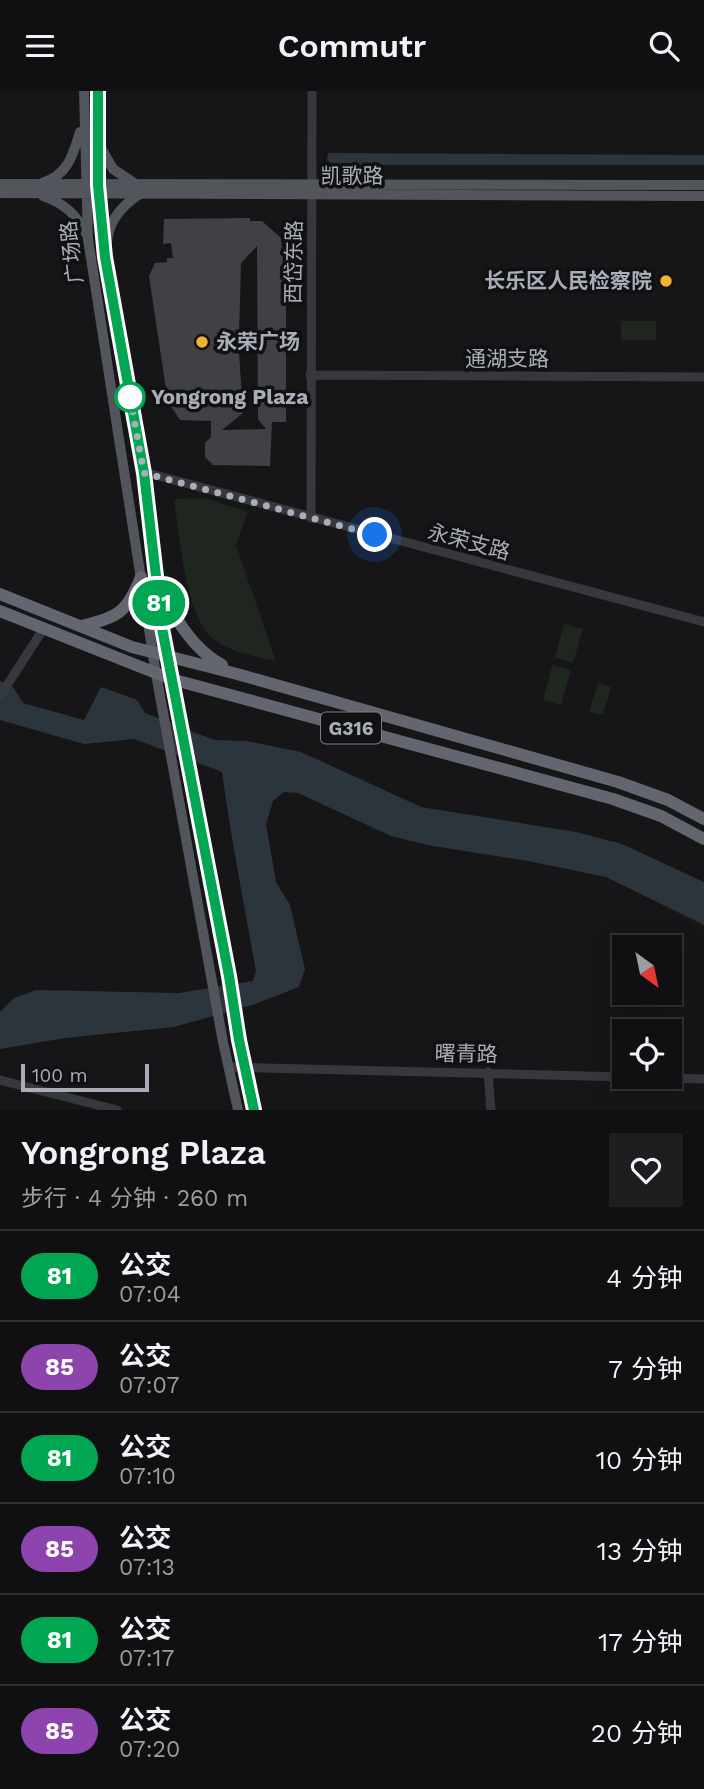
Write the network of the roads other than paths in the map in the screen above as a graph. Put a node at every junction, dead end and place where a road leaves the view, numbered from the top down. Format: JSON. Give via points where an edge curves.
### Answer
{"nodes":[{"id":1,"x":84,"y":91,"type":"edge"},
{"id":2,"x":98,"y":91,"type":"edge"},
{"id":3,"x":312,"y":91,"type":"edge"},
{"id":4,"x":84,"y":119,"type":"junction"},
{"id":5,"x":98,"y":137,"type":"junction"},
{"id":6,"x":0,"y":184,"type":"edge"},
{"id":7,"x":704,"y":185,"type":"edge"},
{"id":8,"x":33,"y":189,"type":"junction"},
{"id":9,"x":98,"y":189,"type":"junction"},
{"id":10,"x":139,"y":189,"type":"junction"},
{"id":11,"x":86,"y":190,"type":"junction"},
{"id":12,"x":313,"y":190,"type":"junction"},
{"id":13,"x":0,"y":193,"type":"edge"},
{"id":14,"x":704,"y":196,"type":"edge"},
{"id":15,"x":88,"y":239,"type":"junction"},
{"id":16,"x":105,"y":257,"type":"junction"},
{"id":17,"x":310,"y":376,"type":"junction"},
{"id":18,"x":704,"y":377,"type":"edge"},
{"id":19,"x":144,"y":473,"type":"junction"},
{"id":20,"x":311,"y":518,"type":"junction"},
{"id":21,"x":141,"y":577,"type":"junction"},
{"id":22,"x":156,"y":581,"type":"junction"},
{"id":23,"x":0,"y":594,"type":"edge"},
{"id":24,"x":0,"y":611,"type":"edge"},
{"id":25,"x":704,"y":622,"type":"edge"},
{"id":26,"x":81,"y":626,"type":"junction"},
{"id":27,"x":44,"y":628,"type":"junction"},
{"id":28,"x":153,"y":652,"type":"junction"},
{"id":29,"x":166,"y":656,"type":"junction"},
{"id":30,"x":156,"y":674,"type":"junction"},
{"id":31,"x":237,"y":674,"type":"junction"},
{"id":32,"x":172,"y":679,"type":"junction"},
{"id":33,"x":0,"y":696,"type":"edge"},
{"id":34,"x":704,"y":819,"type":"edge"},
{"id":35,"x":704,"y":839,"type":"edge"},
{"id":36,"x":228,"y":1067,"type":"junction"},
{"id":37,"x":244,"y":1068,"type":"junction"},
{"id":38,"x":488,"y":1072,"type":"junction"},
{"id":39,"x":704,"y":1079,"type":"edge"},
{"id":40,"x":0,"y":1080,"type":"edge"},
{"id":41,"x":117,"y":1110,"type":"edge"},
{"id":42,"x":238,"y":1110,"type":"edge"},
{"id":43,"x":254,"y":1110,"type":"edge"},
{"id":44,"x":491,"y":1110,"type":"edge"}],
"edges":[{"from":1,"to":4,"type":"main road","name":"广场路"},
{"from":2,"to":5,"type":"main road","name":"广场路"},
{"from":3,"to":12,"type":"street","name":"西岱东路"},
{"from":4,"to":8,"type":"main road","via":[[66,169]]},
{"from":4,"to":11,"type":"main road","name":"广场路"},
{"from":5,"to":9,"type":"main road","name":"广场路"},
{"from":5,"to":10,"type":"main road","via":[[113,169]]},
{"from":6,"to":8,"type":"main road","name":"凯歌路"},
{"from":7,"to":12,"type":"main road","name":"凯歌路"},
{"from":8,"to":11,"type":"main road","name":"凯歌路"},
{"from":8,"to":13,"type":"main road","name":"凯歌路"},
{"from":8,"to":15,"type":"main road","via":[[68,210]]},
{"from":9,"to":10,"type":"main road","name":"凯歌路"},
{"from":9,"to":11,"type":"main road","name":"凯歌路"},
{"from":9,"to":16,"type":"main road","name":"广场路"},
{"from":10,"to":12,"type":"main road","name":"凯歌路"},
{"from":10,"to":16,"type":"main road","via":[[114,217]]},
{"from":11,"to":15,"type":"main road","name":"广场路"},
{"from":12,"to":14,"type":"main road","name":"凯歌路"},
{"from":12,"to":17,"type":"street","name":"西岱东路"},
{"from":15,"to":21,"type":"main road","name":"广场路"},
{"from":16,"to":19,"type":"main road","name":"广场路"},
{"from":17,"to":18,"type":"street","name":"通湖支路"},
{"from":17,"to":20,"type":"street","name":"西岱东路"},
{"from":19,"to":20,"type":"street","name":"永荣支路"},
{"from":19,"to":22,"type":"main road","name":"广场路"},
{"from":20,"to":25,"type":"street","name":"永荣支路"},
{"from":21,"to":26,"type":"highway","via":[[123,611]]},
{"from":21,"to":28,"type":"main road","name":"广场路"},
{"from":22,"to":29,"type":"main road","name":"广场路"},
{"from":22,"to":31,"type":"highway","via":[[198,648]]},
{"from":23,"to":26,"type":"highway","number":"G316"},
{"from":24,"to":27,"type":"highway","number":"G316"},
{"from":26,"to":28,"type":"highway","number":"G316"},
{"from":27,"to":30,"type":"highway","number":"G316"},
{"from":27,"to":33,"type":"street"},
{"from":28,"to":29,"type":"highway","number":"G316"},
{"from":28,"to":30,"type":"main road","name":"广场路"},
{"from":29,"to":31,"type":"highway","number":"G316"},
{"from":29,"to":32,"type":"main road","name":"广场路"},
{"from":30,"to":32,"type":"highway","number":"G316"},
{"from":30,"to":36,"type":"main road","name":"广场路"},
{"from":31,"to":34,"type":"highway","number":"G316","via":[[618,782]]},
{"from":32,"to":35,"type":"highway","number":"G316","via":[[613,799],[661,816]]},
{"from":32,"to":37,"type":"main road","name":"广场路"},
{"from":36,"to":37,"type":"street","name":"曙青路"},
{"from":36,"to":42,"type":"main road","name":"广场路"},
{"from":37,"to":38,"type":"street","name":"曙青路"},
{"from":37,"to":43,"type":"main road","name":"广场路"},
{"from":38,"to":39,"type":"street","name":"曙青路"},
{"from":38,"to":44,"type":"street"},
{"from":40,"to":41,"type":"street"}]}
